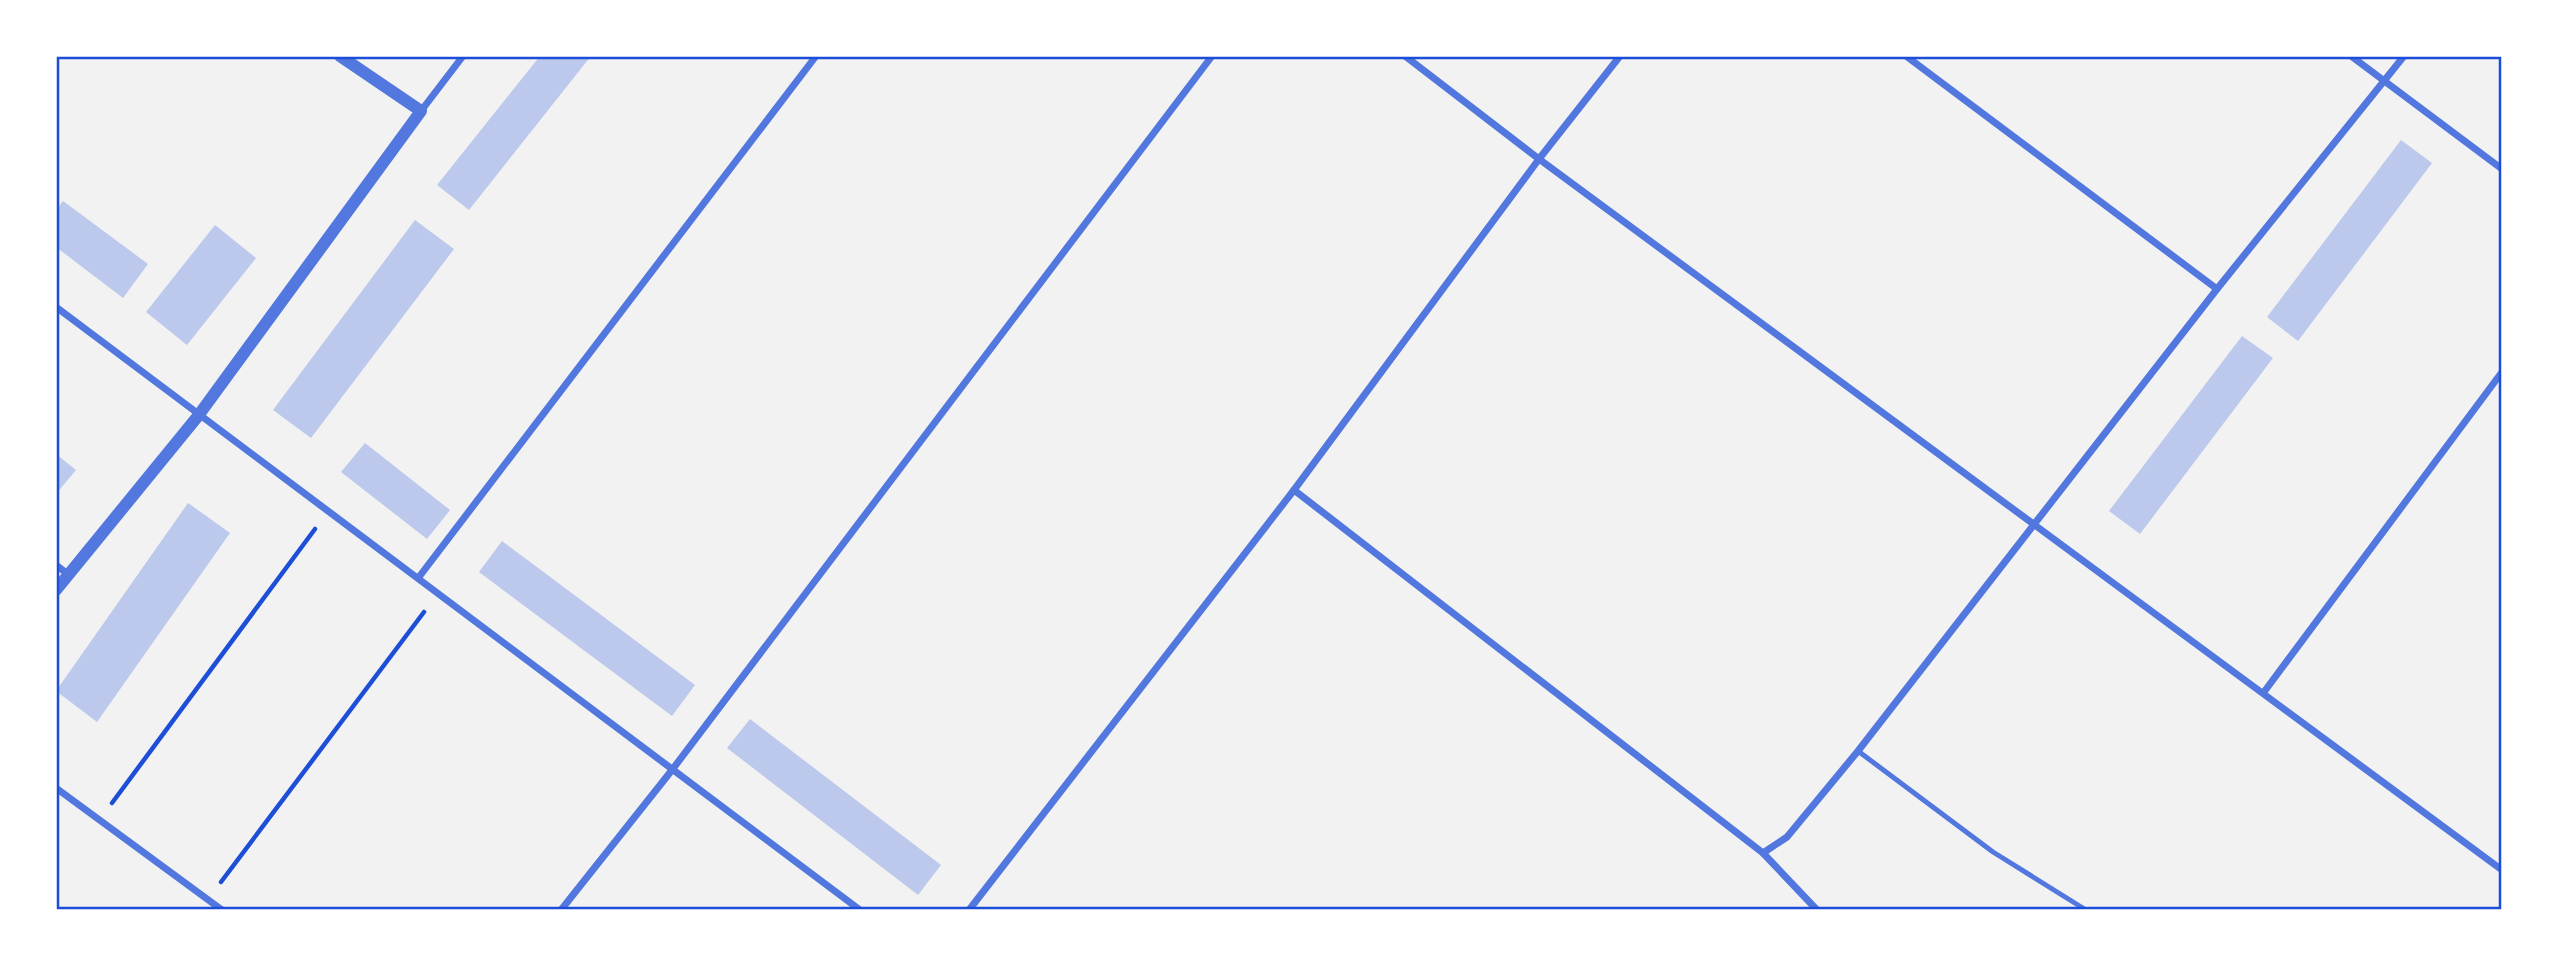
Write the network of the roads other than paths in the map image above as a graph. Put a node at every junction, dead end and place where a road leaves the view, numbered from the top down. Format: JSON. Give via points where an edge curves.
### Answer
{"nodes":[{"id":1,"x":340,"y":56,"type":"edge"},
{"id":2,"x":463,"y":56,"type":"edge"},
{"id":3,"x":816,"y":56,"type":"edge"},
{"id":4,"x":1212,"y":56,"type":"edge"},
{"id":5,"x":1405,"y":56,"type":"edge"},
{"id":6,"x":1620,"y":56,"type":"edge"},
{"id":7,"x":1906,"y":56,"type":"edge"},
{"id":8,"x":2351,"y":56,"type":"edge"},
{"id":9,"x":2404,"y":56,"type":"edge"},
{"id":10,"x":2383,"y":81,"type":"junction"},
{"id":11,"x":421,"y":111,"type":"junction"},
{"id":12,"x":1539,"y":159,"type":"junction"},
{"id":13,"x":2502,"y":169,"type":"edge"},
{"id":14,"x":2217,"y":289,"type":"junction"},
{"id":15,"x":56,"y":307,"type":"edge"},
{"id":16,"x":2502,"y":372,"type":"edge"},
{"id":17,"x":198,"y":416,"type":"junction"},
{"id":18,"x":1294,"y":490,"type":"junction"},
{"id":19,"x":2036,"y":524,"type":"junction"},
{"id":20,"x":56,"y":565,"type":"edge"},
{"id":21,"x":69,"y":575,"type":"junction"},
{"id":22,"x":419,"y":577,"type":"junction"},
{"id":23,"x":56,"y":590,"type":"edge"},
{"id":24,"x":2264,"y":692,"type":"junction"},
{"id":25,"x":1858,"y":751,"type":"junction"},
{"id":26,"x":672,"y":769,"type":"junction"},
{"id":27,"x":56,"y":788,"type":"edge"},
{"id":28,"x":1763,"y":853,"type":"junction"},
{"id":29,"x":2502,"y":870,"type":"edge"},
{"id":30,"x":222,"y":910,"type":"edge"},
{"id":31,"x":561,"y":910,"type":"edge"},
{"id":32,"x":860,"y":910,"type":"edge"},
{"id":33,"x":970,"y":910,"type":"edge"},
{"id":34,"x":1817,"y":910,"type":"edge"},
{"id":35,"x":2087,"y":910,"type":"edge"}],
"edges":[{"from":1,"to":11,"type":"street"},
{"from":2,"to":11,"type":"street"},
{"from":3,"to":22,"type":"street"},
{"from":4,"to":26,"type":"street"},
{"from":5,"to":12,"type":"street"},
{"from":6,"to":12,"type":"street"},
{"from":7,"to":14,"type":"street"},
{"from":8,"to":10,"type":"street"},
{"from":9,"to":10,"type":"street"},
{"from":10,"to":13,"type":"street"},
{"from":10,"to":14,"type":"street"},
{"from":11,"to":17,"type":"street"},
{"from":12,"to":18,"type":"street"},
{"from":12,"to":19,"type":"street"},
{"from":14,"to":19,"type":"street"},
{"from":15,"to":17,"type":"street"},
{"from":16,"to":24,"type":"street"},
{"from":17,"to":21,"type":"street"},
{"from":17,"to":22,"type":"street"},
{"from":18,"to":28,"type":"street"},
{"from":18,"to":33,"type":"street"},
{"from":19,"to":24,"type":"street"},
{"from":19,"to":25,"type":"street"},
{"from":20,"to":21,"type":"street"},
{"from":21,"to":23,"type":"street"},
{"from":22,"to":26,"type":"street"},
{"from":24,"to":29,"type":"street"},
{"from":25,"to":28,"type":"street","via":[[1787,837]]},
{"from":25,"to":35,"type":"lane","via":[[1993,852]]},
{"from":26,"to":31,"type":"street"},
{"from":26,"to":32,"type":"street"},
{"from":27,"to":30,"type":"street"},
{"from":28,"to":34,"type":"street"}]}
